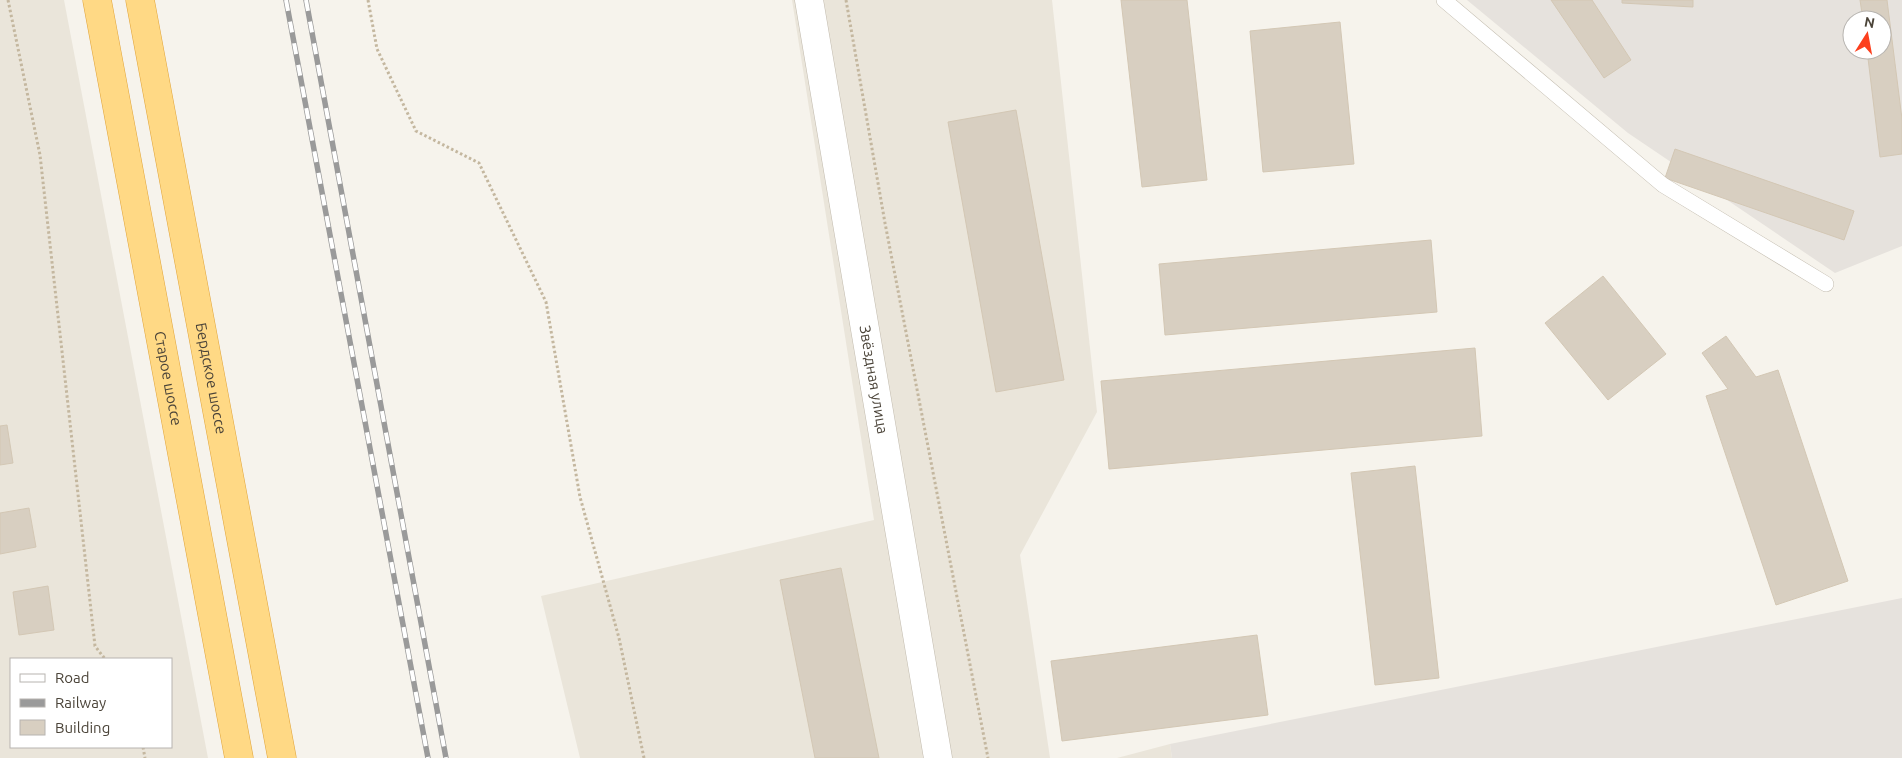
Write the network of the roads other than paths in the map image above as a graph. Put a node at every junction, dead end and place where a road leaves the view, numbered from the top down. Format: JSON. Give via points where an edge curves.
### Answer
{"nodes":[{"id":1,"x":97,"y":0,"type":"edge"},
{"id":2,"x":140,"y":0,"type":"edge"},
{"id":3,"x":809,"y":0,"type":"edge"},
{"id":4,"x":1444,"y":0,"type":"edge"},
{"id":5,"x":1826,"y":284,"type":"dead end"},
{"id":6,"x":239,"y":758,"type":"edge"},
{"id":7,"x":282,"y":758,"type":"edge"},
{"id":8,"x":938,"y":758,"type":"edge"}],
"edges":[{"from":1,"to":6,"type":"highway","name":"Старое шоссе"},
{"from":2,"to":7,"type":"highway","name":"Бердское шоссе"},
{"from":3,"to":8,"type":"street","name":"Звёздная улица"},
{"from":4,"to":5,"type":"lane","via":[[1663,185]]}]}
